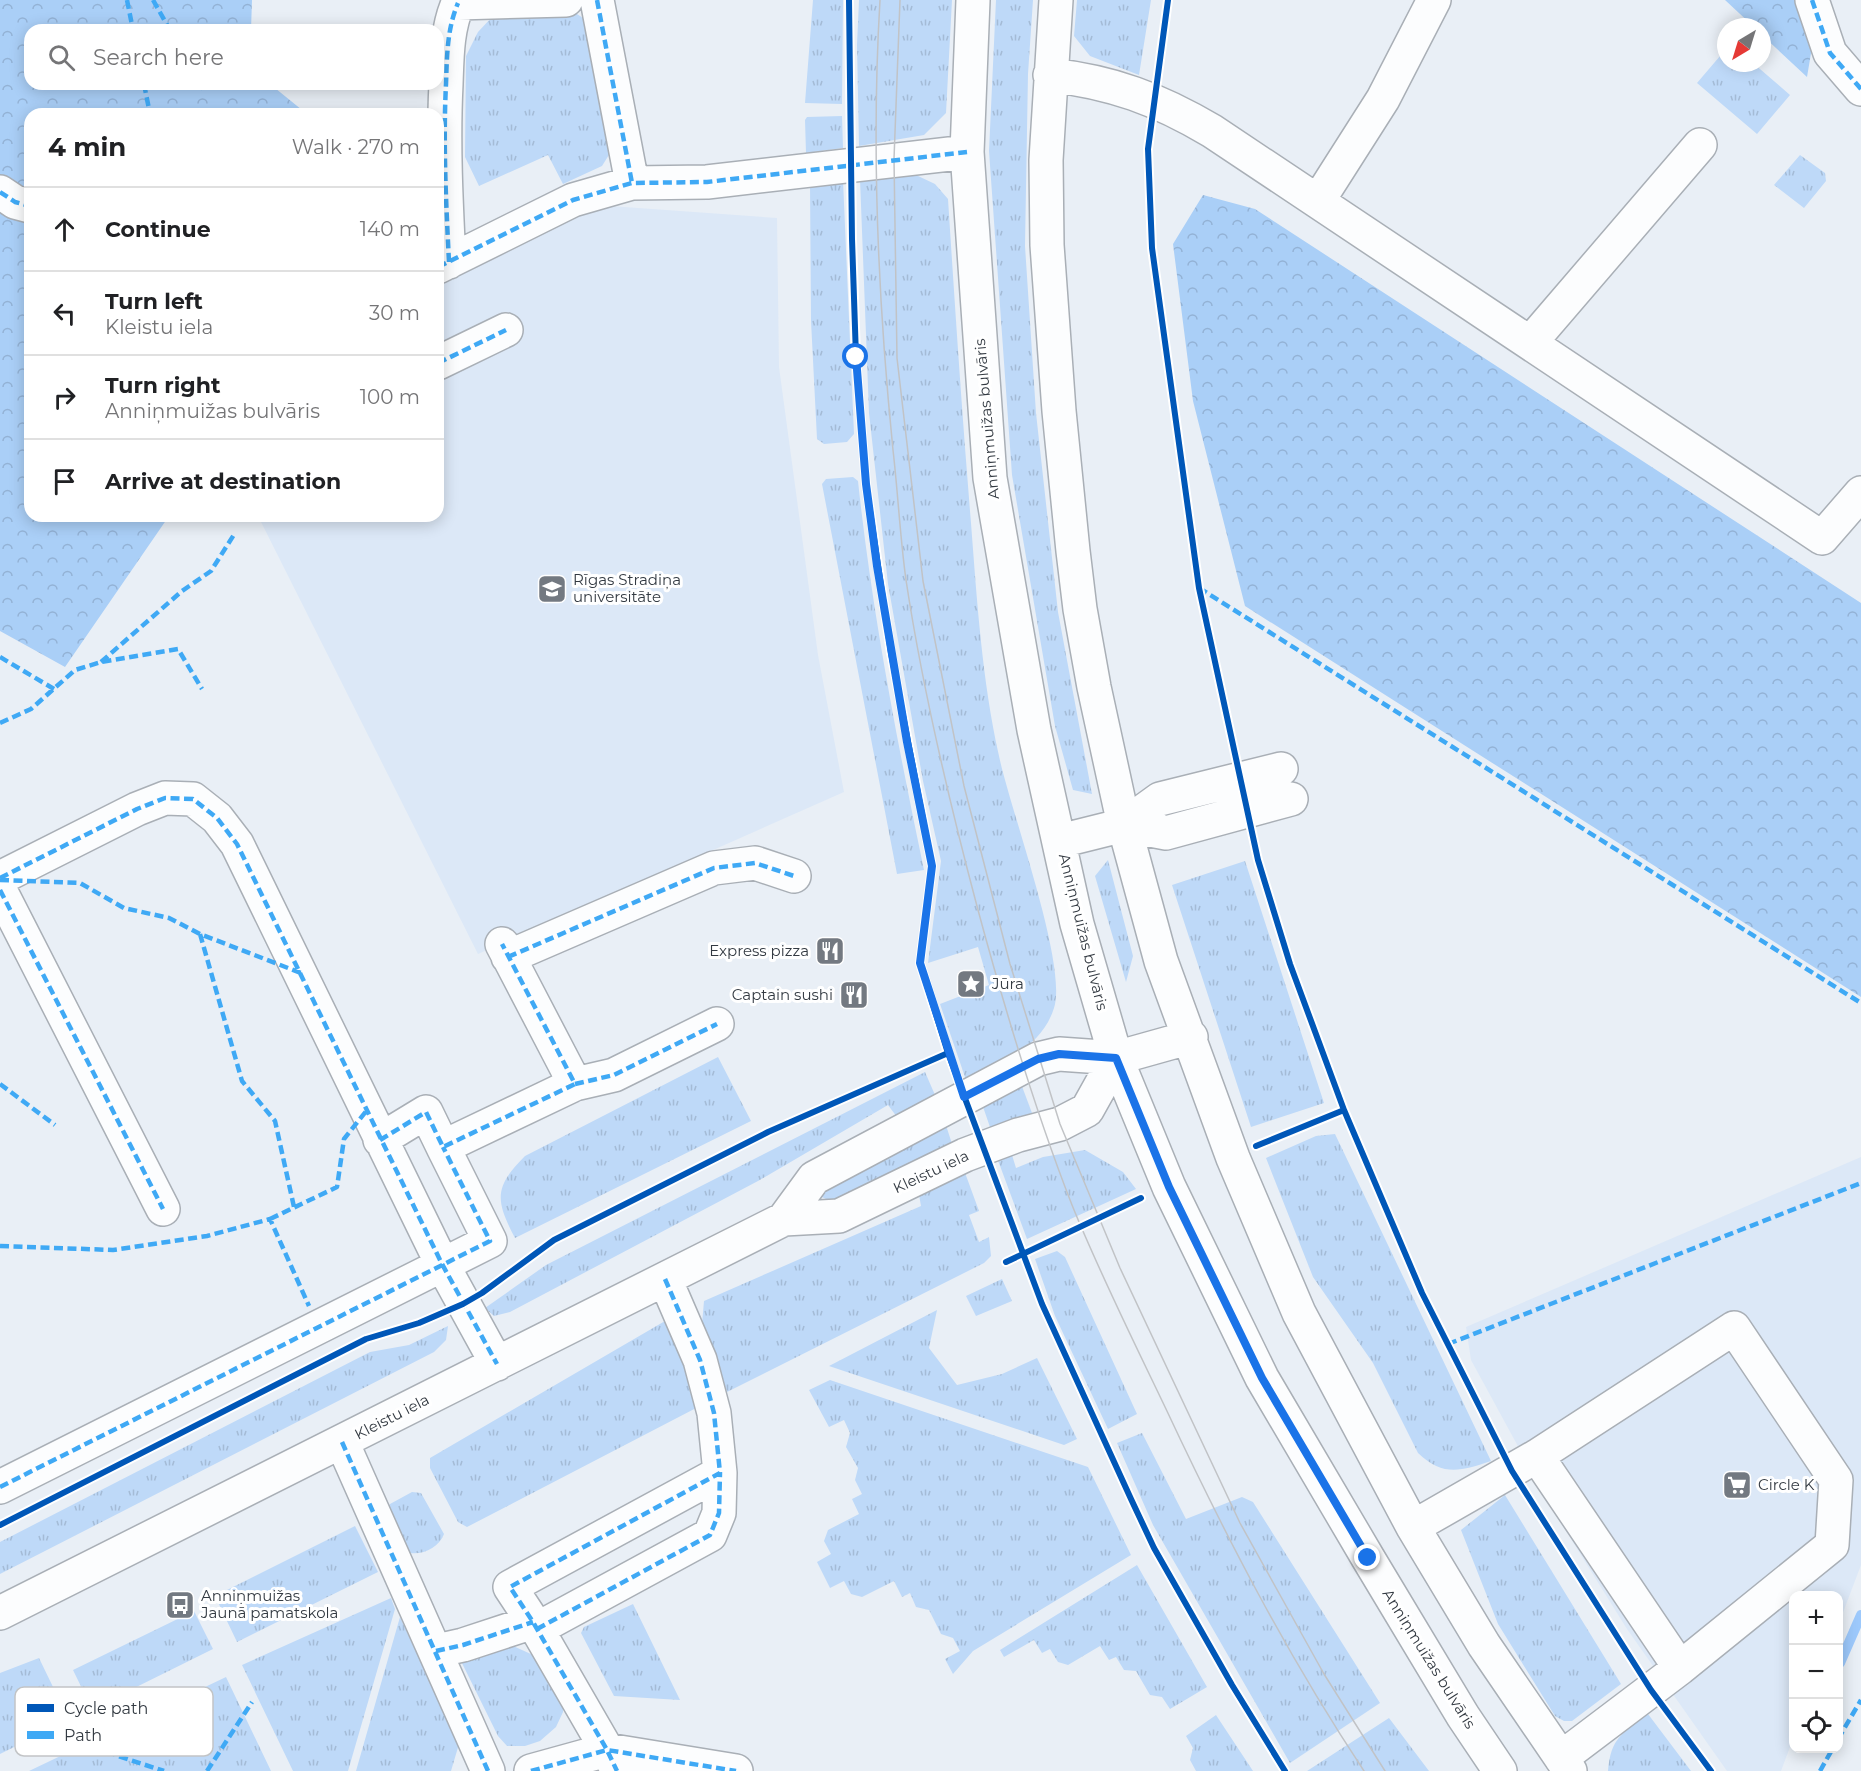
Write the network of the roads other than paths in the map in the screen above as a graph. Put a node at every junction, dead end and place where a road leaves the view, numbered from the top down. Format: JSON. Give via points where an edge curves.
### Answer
{"nodes":[{"id":1,"x":566,"y":0,"type":"edge"},
{"id":2,"x":597,"y":0,"type":"edge"},
{"id":3,"x":974,"y":0,"type":"edge"},
{"id":4,"x":1056,"y":0,"type":"edge"},
{"id":5,"x":1434,"y":0,"type":"edge"},
{"id":6,"x":1812,"y":0,"type":"edge"},
{"id":7,"x":1050,"y":75,"type":"junction"},
{"id":8,"x":1861,"y":89,"type":"edge"},
{"id":9,"x":444,"y":124,"type":"edge"},
{"id":10,"x":1700,"y":145,"type":"dead end"},
{"id":11,"x":967,"y":152,"type":"junction"},
{"id":12,"x":632,"y":183,"type":"junction"},
{"id":13,"x":0,"y":192,"type":"edge"},
{"id":14,"x":1318,"y":201,"type":"junction"},
{"id":15,"x":24,"y":205,"type":"edge"},
{"id":16,"x":444,"y":265,"type":"edge"},
{"id":17,"x":506,"y":330,"type":"dead end"},
{"id":18,"x":1530,"y":343,"type":"junction"},
{"id":19,"x":444,"y":360,"type":"edge"},
{"id":20,"x":1861,"y":493,"type":"edge"},
{"id":21,"x":1286,"y":784,"type":"dead end"},
{"id":22,"x":1124,"y":825,"type":"junction"},
{"id":23,"x":1060,"y":841,"type":"junction"},
{"id":24,"x":794,"y":876,"type":"dead end"},
{"id":25,"x":0,"y":878,"type":"edge"},
{"id":26,"x":0,"y":890,"type":"edge"},
{"id":27,"x":717,"y":1024,"type":"dead end"},
{"id":28,"x":1191,"y":1037,"type":"junction"},
{"id":29,"x":1116,"y":1058,"type":"junction"},
{"id":30,"x":575,"y":1084,"type":"junction"},
{"id":31,"x":380,"y":1140,"type":"junction"},
{"id":32,"x":443,"y":1147,"type":"junction"},
{"id":33,"x":163,"y":1209,"type":"dead end"},
{"id":34,"x":784,"y":1219,"type":"junction"},
{"id":35,"x":442,"y":1264,"type":"junction"},
{"id":36,"x":665,"y":1279,"type":"junction"},
{"id":37,"x":497,"y":1364,"type":"junction"},
{"id":38,"x":342,"y":1442,"type":"junction"},
{"id":39,"x":1537,"y":1456,"type":"junction"},
{"id":40,"x":720,"y":1473,"type":"junction"},
{"id":41,"x":0,"y":1487,"type":"edge"},
{"id":42,"x":1413,"y":1527,"type":"junction"},
{"id":43,"x":0,"y":1613,"type":"edge"},
{"id":44,"x":535,"y":1625,"type":"junction"},
{"id":45,"x":436,"y":1651,"type":"junction"},
{"id":46,"x":1680,"y":1668,"type":"junction"},
{"id":47,"x":612,"y":1761,"type":"edge"},
{"id":48,"x":1566,"y":1765,"type":"edge"},
{"id":49,"x":488,"y":1771,"type":"edge"},
{"id":50,"x":531,"y":1771,"type":"edge"},
{"id":51,"x":736,"y":1771,"type":"edge"},
{"id":52,"x":1500,"y":1771,"type":"edge"}],
"edges":[{"from":1,"to":9,"type":"street","via":[[458,3],[448,42]]},
{"from":2,"to":12,"type":"street"},
{"from":3,"to":11,"type":"street","name":"Anniņmuižas bulvāris"},
{"from":4,"to":7,"type":"street"},
{"from":5,"to":14,"type":"street","via":[[1383,99]]},
{"from":6,"to":8,"type":"street","via":[[1830,53]]},
{"from":7,"to":14,"type":"street","via":[[1114,85],[1154,100],[1212,131]]},
{"from":7,"to":22,"type":"street","via":[[1047,245],[1059,411],[1080,609]]},
{"from":10,"to":18,"type":"street"},
{"from":11,"to":12,"type":"street","via":[[707,182]]},
{"from":11,"to":23,"type":"street","name":"Anniņmuižas bulvāris","via":[[990,478],[1034,730]]},
{"from":12,"to":16,"type":"street","via":[[573,200]]},
{"from":13,"to":15,"type":"street"},
{"from":14,"to":18,"type":"street"},
{"from":17,"to":19,"type":"street"},
{"from":18,"to":20,"type":"street","via":[[1822,538]]},
{"from":21,"to":22,"type":"street","via":[[1166,833]]},
{"from":22,"to":23,"type":"street"},
{"from":22,"to":28,"type":"street","via":[[1161,961]]},
{"from":23,"to":29,"type":"street","name":"Anniņmuižas bulvāris","via":[[1077,924]]},
{"from":24,"to":30,"type":"street","via":[[754,863],[714,868],[505,950]]},
{"from":25,"to":31,"type":"street","via":[[137,809],[165,798],[193,799],[217,818],[237,844]]},
{"from":26,"to":33,"type":"street"},
{"from":27,"to":30,"type":"street","via":[[614,1075]]},
{"from":28,"to":29,"type":"street","name":"Kleistu iela"},
{"from":28,"to":42,"type":"street","via":[[1233,1158],[1299,1313]]},
{"from":29,"to":34,"type":"street","name":"Kleistu iela","via":[[1059,1054],[1038,1059],[814,1178]]},
{"from":29,"to":34,"type":"street","name":"Kleistu iela","via":[[1087,1110],[1060,1125],[1018,1135],[965,1155],[839,1216]]},
{"from":29,"to":52,"type":"street","name":"Anniņmuižas bulvāris","via":[[1169,1187],[1262,1378],[1463,1716]]},
{"from":30,"to":32,"type":"street"},
{"from":31,"to":32,"type":"street","via":[[426,1112]]},
{"from":31,"to":35,"type":"street"},
{"from":32,"to":35,"type":"street","via":[[489,1241]]},
{"from":34,"to":36,"type":"street","name":"Kleistu iela"},
{"from":35,"to":37,"type":"street"},
{"from":35,"to":41,"type":"street"},
{"from":36,"to":37,"type":"street","name":"Kleistu iela"},
{"from":36,"to":40,"type":"street","via":[[700,1360],[714,1413]]},
{"from":37,"to":38,"type":"street","name":"Kleistu iela"},
{"from":38,"to":43,"type":"street","name":"Kleistu iela"},
{"from":38,"to":45,"type":"street"},
{"from":39,"to":42,"type":"street"},
{"from":39,"to":46,"type":"street"},
{"from":39,"to":46,"type":"street","via":[[1734,1328],[1741,1337],[1836,1480],[1832,1545]]},
{"from":40,"to":44,"type":"street","via":[[719,1513],[710,1535]]},
{"from":40,"to":44,"type":"street","via":[[510,1587]]},
{"from":42,"to":48,"type":"street","via":[[1484,1645]]},
{"from":44,"to":45,"type":"street"},
{"from":44,"to":47,"type":"street"},
{"from":45,"to":49,"type":"street"},
{"from":46,"to":48,"type":"street"},
{"from":47,"to":50,"type":"street"},
{"from":47,"to":51,"type":"street"}]}
